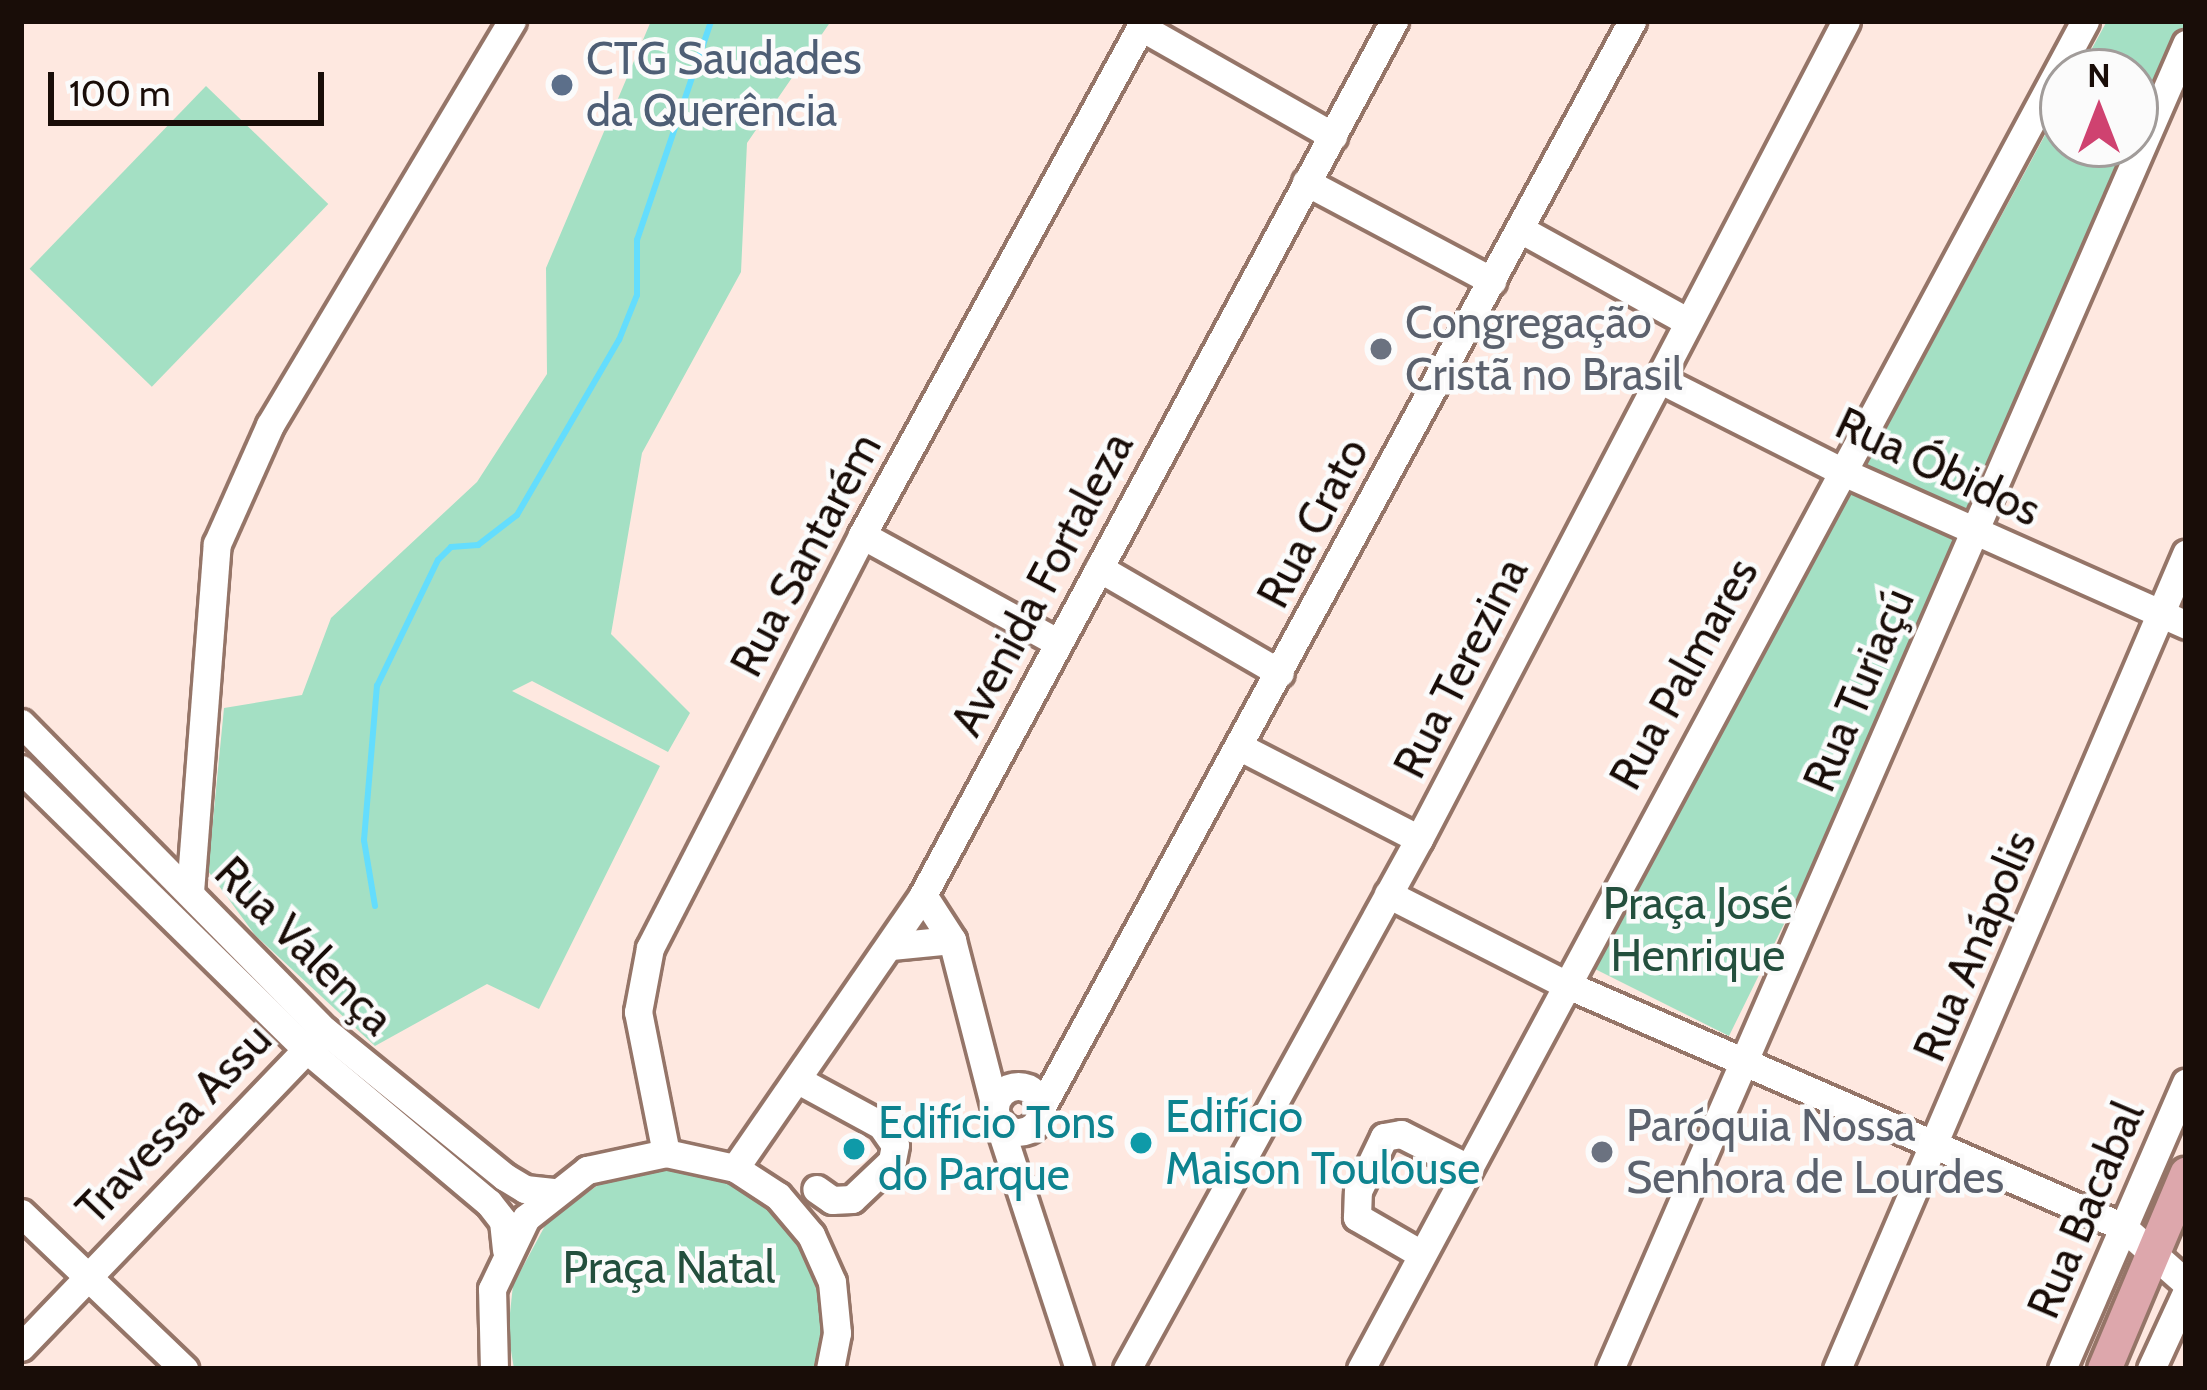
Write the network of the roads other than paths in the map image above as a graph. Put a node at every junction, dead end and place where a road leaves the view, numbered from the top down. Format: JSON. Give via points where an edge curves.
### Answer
{"nodes":[{"id":1,"x":512,"y":21,"type":"edge"},
{"id":2,"x":1394,"y":21,"type":"edge"},
{"id":3,"x":1632,"y":21,"type":"edge"},
{"id":4,"x":1846,"y":21,"type":"edge"},
{"id":5,"x":2084,"y":21,"type":"edge"},
{"id":6,"x":1143,"y":24,"type":"edge"},
{"id":7,"x":2186,"y":44,"type":"edge"},
{"id":8,"x":1333,"y":136,"type":"junction"},
{"id":9,"x":1306,"y":182,"type":"junction"},
{"id":10,"x":1520,"y":229,"type":"junction"},
{"id":11,"x":1492,"y":280,"type":"junction"},
{"id":12,"x":1688,"y":321,"type":"junction"},
{"id":13,"x":1659,"y":379,"type":"junction"},
{"id":14,"x":1843,"y":472,"type":"junction"},
{"id":15,"x":1974,"y":531,"type":"junction"},
{"id":16,"x":862,"y":535,"type":"junction"},
{"id":17,"x":2186,"y":554,"type":"edge"},
{"id":18,"x":1099,"y":568,"type":"junction"},
{"id":19,"x":2160,"y":612,"type":"junction"},
{"id":20,"x":2186,"y":625,"type":"edge"},
{"id":21,"x":1057,"y":642,"type":"junction"},
{"id":22,"x":1280,"y":673,"type":"junction"},
{"id":23,"x":21,"y":723,"type":"edge"},
{"id":24,"x":1240,"y":747,"type":"junction"},
{"id":25,"x":21,"y":770,"type":"edge"},
{"id":26,"x":1419,"y":839,"type":"junction"},
{"id":27,"x":190,"y":892,"type":"junction"},
{"id":28,"x":1388,"y":894,"type":"junction"},
{"id":29,"x":923,"y":895,"type":"junction"},
{"id":30,"x":952,"y":940,"type":"junction"},
{"id":31,"x":891,"y":946,"type":"junction"},
{"id":32,"x":1563,"y":983,"type":"junction"},
{"id":33,"x":315,"y":1040,"type":"junction"},
{"id":34,"x":1745,"y":1059,"type":"junction"},
{"id":35,"x":1065,"y":1063,"type":"junction"},
{"id":36,"x":797,"y":1080,"type":"junction"},
{"id":37,"x":2186,"y":1084,"type":"edge"},
{"id":38,"x":1007,"y":1100,"type":"junction"},
{"id":39,"x":1036,"y":1118,"type":"junction"},
{"id":40,"x":1936,"y":1148,"type":"junction"},
{"id":41,"x":666,"y":1153,"type":"junction"},
{"id":42,"x":1466,"y":1167,"type":"junction"},
{"id":43,"x":735,"y":1168,"type":"junction"},
{"id":44,"x":2186,"y":1174,"type":"edge"},
{"id":45,"x":1023,"y":1186,"type":"junction"},
{"id":46,"x":816,"y":1189,"type":"dead end"},
{"id":47,"x":553,"y":1192,"type":"junction"},
{"id":48,"x":21,"y":1213,"type":"edge"},
{"id":49,"x":2123,"y":1226,"type":"junction"},
{"id":50,"x":2186,"y":1232,"type":"edge"},
{"id":51,"x":506,"y":1250,"type":"junction"},
{"id":52,"x":1421,"y":1254,"type":"junction"},
{"id":53,"x":2169,"y":1273,"type":"edge"},
{"id":54,"x":84,"y":1277,"type":"junction"},
{"id":55,"x":2099,"y":1280,"type":"junction"},
{"id":56,"x":21,"y":1347,"type":"edge"},
{"id":57,"x":2166,"y":1353,"type":"edge"},
{"id":58,"x":1103,"y":1363,"type":"edge"},
{"id":59,"x":184,"y":1369,"type":"edge"},
{"id":60,"x":494,"y":1369,"type":"edge"},
{"id":61,"x":830,"y":1369,"type":"edge"},
{"id":62,"x":1361,"y":1369,"type":"edge"},
{"id":63,"x":1610,"y":1369,"type":"edge"},
{"id":64,"x":1837,"y":1369,"type":"edge"},
{"id":65,"x":2062,"y":1369,"type":"edge"},
{"id":66,"x":2104,"y":1369,"type":"edge"},
{"id":67,"x":2123,"y":1369,"type":"edge"}],
"edges":[{"from":1,"to":27,"type":"street","via":[[270,425],[217,544]]},
{"from":2,"to":8,"type":"street","name":"Avenida Fortaleza"},
{"from":3,"to":10,"type":"street","name":"Rua Crato"},
{"from":4,"to":12,"type":"street","name":"Rua Terezina"},
{"from":5,"to":14,"type":"street","name":"Rua Palmares"},
{"from":6,"to":8,"type":"street"},
{"from":6,"to":16,"type":"street","name":"Rua Santarém"},
{"from":7,"to":15,"type":"street","name":"Rua Turiaçú"},
{"from":8,"to":9,"type":"street","name":"Avenida Fortaleza"},
{"from":9,"to":11,"type":"street"},
{"from":9,"to":18,"type":"street","name":"Avenida Fortaleza"},
{"from":10,"to":11,"type":"street","name":"Rua Crato"},
{"from":10,"to":12,"type":"street"},
{"from":11,"to":22,"type":"street","name":"Rua Crato"},
{"from":12,"to":13,"type":"street","name":"Rua Terezina"},
{"from":13,"to":14,"type":"street","name":"Rua Óbidos"},
{"from":13,"to":26,"type":"street","name":"Rua Terezina"},
{"from":14,"to":15,"type":"street","name":"Rua Óbidos"},
{"from":14,"to":32,"type":"street","name":"Rua Palmares"},
{"from":15,"to":19,"type":"street","name":"Rua Óbidos"},
{"from":15,"to":34,"type":"street","name":"Rua Turiaçú"},
{"from":16,"to":21,"type":"street"},
{"from":16,"to":41,"type":"street","name":"Rua Santarém","via":[[650,949],[638,1012]]},
{"from":17,"to":19,"type":"street","name":"Rua Anápolis"},
{"from":18,"to":21,"type":"street","name":"Avenida Fortaleza"},
{"from":18,"to":22,"type":"street"},
{"from":19,"to":20,"type":"street","name":"Rua Óbidos"},
{"from":19,"to":40,"type":"street","name":"Rua Anápolis"},
{"from":21,"to":29,"type":"street","name":"Avenida Fortaleza"},
{"from":22,"to":24,"type":"street","name":"Rua Crato"},
{"from":23,"to":27,"type":"street","name":"Rua Valença"},
{"from":24,"to":26,"type":"street"},
{"from":24,"to":35,"type":"street","name":"Rua Crato"},
{"from":25,"to":33,"type":"street","name":"Rua Valença"},
{"from":26,"to":28,"type":"street","name":"Rua Terezina"},
{"from":27,"to":33,"type":"street","name":"Rua Valença"},
{"from":28,"to":32,"type":"street"},
{"from":28,"to":58,"type":"street","name":"Rua Terezina"},
{"from":29,"to":30,"type":"street"},
{"from":29,"to":31,"type":"street","name":"Avenida Fortaleza"},
{"from":30,"to":31,"type":"street"},
{"from":30,"to":38,"type":"street","via":[[984,1060]]},
{"from":31,"to":36,"type":"street","name":"Avenida Fortaleza"},
{"from":32,"to":34,"type":"street"},
{"from":32,"to":42,"type":"street","name":"Rua Palmares"},
{"from":33,"to":47,"type":"street","name":"Rua Valença","via":[[524,1190]]},
{"from":33,"to":51,"type":"street","name":"Rua Valença","via":[[489,1203],[503,1221]]},
{"from":33,"to":54,"type":"street","name":"Travessa Assu"},
{"from":34,"to":40,"type":"street"},
{"from":34,"to":63,"type":"street","name":"Rua Turiaçú"},
{"from":35,"to":38,"type":"street"},
{"from":35,"to":39,"type":"street","name":"Rua Crato"},
{"from":36,"to":43,"type":"street","name":"Avenida Fortaleza"},
{"from":36,"to":46,"type":"street","via":[[881,1125],[895,1144],[892,1161],[852,1199],[832,1200]]},
{"from":37,"to":49,"type":"street","name":"Rua Bacabal"},
{"from":38,"to":39,"type":"street"},
{"from":38,"to":39,"type":"street","via":[[1009,1131]]},
{"from":38,"to":45,"type":"street"},
{"from":39,"to":45,"type":"street"},
{"from":40,"to":49,"type":"street"},
{"from":40,"to":64,"type":"street","name":"Rua Anápolis"},
{"from":41,"to":43,"type":"street"},
{"from":41,"to":47,"type":"street","via":[[626,1157]]},
{"from":42,"to":52,"type":"street","name":"Rua Palmares"},
{"from":42,"to":52,"type":"street","via":[[1402,1134],[1384,1137],[1358,1191],[1357,1217]]},
{"from":43,"to":61,"type":"street","via":[[778,1196],[811,1235],[832,1282],[837,1333]]},
{"from":44,"to":53,"type":"main road"},
{"from":45,"to":58,"type":"street"},
{"from":47,"to":51,"type":"street"},
{"from":48,"to":54,"type":"street"},
{"from":49,"to":53,"type":"street"},
{"from":49,"to":55,"type":"street","name":"Rua Bacabal"},
{"from":50,"to":53,"type":"main road"},
{"from":51,"to":60,"type":"street","via":[[488,1330]]},
{"from":52,"to":62,"type":"street","name":"Rua Palmares"},
{"from":53,"to":55,"type":"street"},
{"from":53,"to":57,"type":"street"},
{"from":53,"to":66,"type":"main road"},
{"from":53,"to":67,"type":"main road"},
{"from":54,"to":56,"type":"street","name":"Travessa Assu"},
{"from":54,"to":59,"type":"street"},
{"from":55,"to":65,"type":"street","name":"Rua Bacabal"}]}
